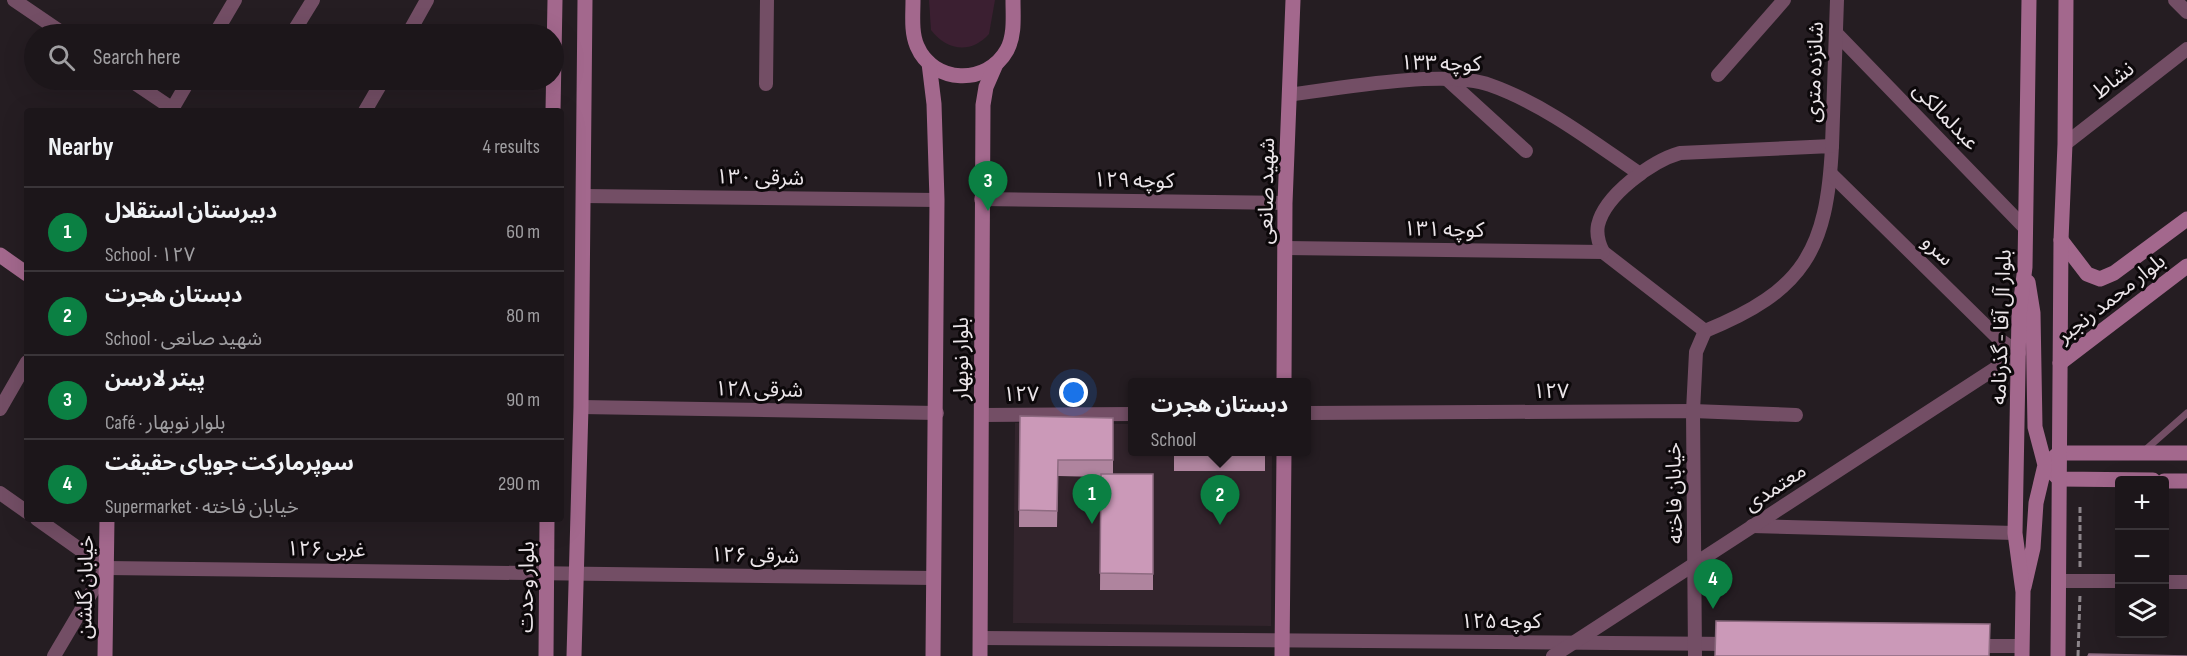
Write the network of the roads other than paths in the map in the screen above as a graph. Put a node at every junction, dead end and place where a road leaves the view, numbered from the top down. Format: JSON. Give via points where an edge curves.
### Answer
{"nodes":[{"id":1,"x":14,"y":0,"type":"edge"},
{"id":2,"x":235,"y":0,"type":"edge"},
{"id":3,"x":313,"y":0,"type":"edge"},
{"id":4,"x":427,"y":0,"type":"edge"},
{"id":5,"x":555,"y":0,"type":"edge"},
{"id":6,"x":585,"y":0,"type":"edge"},
{"id":7,"x":767,"y":0,"type":"edge"},
{"id":8,"x":913,"y":0,"type":"edge"},
{"id":9,"x":1013,"y":0,"type":"edge"},
{"id":10,"x":1293,"y":0,"type":"edge"},
{"id":11,"x":1784,"y":0,"type":"edge"},
{"id":12,"x":1837,"y":0,"type":"edge"},
{"id":13,"x":2028,"y":0,"type":"edge"},
{"id":14,"x":2066,"y":0,"type":"edge"},
{"id":15,"x":2175,"y":0,"type":"edge"},
{"id":16,"x":2187,"y":12,"type":"edge"},
{"id":17,"x":49,"y":24,"type":"edge"},
{"id":18,"x":221,"y":24,"type":"edge"},
{"id":19,"x":298,"y":24,"type":"edge"},
{"id":20,"x":414,"y":24,"type":"edge"},
{"id":21,"x":555,"y":24,"type":"edge"},
{"id":22,"x":1837,"y":34,"type":"junction"},
{"id":23,"x":2187,"y":49,"type":"edge"},
{"id":24,"x":929,"y":63,"type":"junction"},
{"id":25,"x":996,"y":64,"type":"junction"},
{"id":26,"x":1718,"y":75,"type":"dead end"},
{"id":27,"x":1448,"y":80,"type":"junction"},
{"id":28,"x":766,"y":84,"type":"dead end"},
{"id":29,"x":144,"y":90,"type":"edge"},
{"id":30,"x":183,"y":90,"type":"edge"},
{"id":31,"x":377,"y":90,"type":"edge"},
{"id":32,"x":553,"y":90,"type":"edge"},
{"id":33,"x":1289,"y":95,"type":"junction"},
{"id":34,"x":169,"y":108,"type":"edge"},
{"id":35,"x":173,"y":108,"type":"edge"},
{"id":36,"x":367,"y":108,"type":"edge"},
{"id":37,"x":553,"y":108,"type":"edge"},
{"id":38,"x":2065,"y":144,"type":"junction"},
{"id":39,"x":1832,"y":146,"type":"junction"},
{"id":40,"x":1526,"y":151,"type":"dead end"},
{"id":41,"x":1640,"y":174,"type":"junction"},
{"id":42,"x":1831,"y":174,"type":"junction"},
{"id":43,"x":583,"y":196,"type":"junction"},
{"id":44,"x":981,"y":199,"type":"junction"},
{"id":45,"x":937,"y":200,"type":"junction"},
{"id":46,"x":1285,"y":203,"type":"junction"},
{"id":47,"x":2187,"y":219,"type":"edge"},
{"id":48,"x":2025,"y":228,"type":"junction"},
{"id":49,"x":2061,"y":240,"type":"junction"},
{"id":50,"x":1285,"y":248,"type":"junction"},
{"id":51,"x":1603,"y":252,"type":"junction"},
{"id":52,"x":0,"y":255,"type":"edge"},
{"id":53,"x":2187,"y":266,"type":"edge"},
{"id":54,"x":2025,"y":267,"type":"junction"},
{"id":55,"x":24,"y":272,"type":"edge"},
{"id":56,"x":1705,"y":331,"type":"junction"},
{"id":57,"x":2019,"y":353,"type":"junction"},
{"id":58,"x":2060,"y":363,"type":"junction"},
{"id":59,"x":24,"y":367,"type":"edge"},
{"id":60,"x":1284,"y":378,"type":"edge"},
{"id":61,"x":581,"y":407,"type":"junction"},
{"id":62,"x":0,"y":410,"type":"edge"},
{"id":63,"x":1694,"y":411,"type":"junction"},
{"id":64,"x":937,"y":413,"type":"junction"},
{"id":65,"x":1311,"y":413,"type":"edge"},
{"id":66,"x":2187,"y":413,"type":"edge"},
{"id":67,"x":1128,"y":414,"type":"edge"},
{"id":68,"x":982,"y":415,"type":"junction"},
{"id":69,"x":1796,"y":415,"type":"dead end"},
{"id":70,"x":2059,"y":453,"type":"junction"},
{"id":71,"x":2100,"y":453,"type":"junction"},
{"id":72,"x":2142,"y":453,"type":"junction"},
{"id":73,"x":2187,"y":453,"type":"edge"},
{"id":74,"x":1284,"y":456,"type":"edge"},
{"id":75,"x":2045,"y":465,"type":"junction"},
{"id":76,"x":2059,"y":479,"type":"junction"},
{"id":77,"x":2098,"y":479,"type":"junction"},
{"id":78,"x":2115,"y":479,"type":"edge"},
{"id":79,"x":2169,"y":481,"type":"edge"},
{"id":80,"x":2187,"y":481,"type":"edge"},
{"id":81,"x":0,"y":493,"type":"edge"},
{"id":82,"x":24,"y":510,"type":"edge"},
{"id":83,"x":41,"y":522,"type":"edge"},
{"id":84,"x":107,"y":522,"type":"edge"},
{"id":85,"x":547,"y":522,"type":"edge"},
{"id":86,"x":1752,"y":526,"type":"junction"},
{"id":87,"x":2015,"y":533,"type":"junction"},
{"id":88,"x":1696,"y":564,"type":"junction"},
{"id":89,"x":106,"y":568,"type":"junction"},
{"id":90,"x":547,"y":572,"type":"junction"},
{"id":91,"x":575,"y":574,"type":"junction"},
{"id":92,"x":934,"y":578,"type":"junction"},
{"id":93,"x":2059,"y":581,"type":"junction"},
{"id":94,"x":2115,"y":581,"type":"edge"},
{"id":95,"x":2169,"y":582,"type":"edge"},
{"id":96,"x":2187,"y":582,"type":"edge"},
{"id":97,"x":2023,"y":592,"type":"junction"},
{"id":98,"x":980,"y":638,"type":"junction"},
{"id":99,"x":1574,"y":643,"type":"junction"},
{"id":100,"x":1742,"y":644,"type":"edge"},
{"id":101,"x":1964,"y":645,"type":"edge"},
{"id":102,"x":1282,"y":648,"type":"edge"},
{"id":103,"x":1695,"y":650,"type":"edge"},
{"id":104,"x":2022,"y":651,"type":"edge"},
{"id":105,"x":54,"y":656,"type":"edge"},
{"id":106,"x":105,"y":656,"type":"edge"},
{"id":107,"x":546,"y":656,"type":"edge"},
{"id":108,"x":574,"y":656,"type":"edge"},
{"id":109,"x":933,"y":656,"type":"edge"},
{"id":110,"x":980,"y":656,"type":"edge"},
{"id":111,"x":1553,"y":656,"type":"edge"},
{"id":112,"x":2058,"y":656,"type":"edge"}],
"edges":[{"from":1,"to":17,"type":"street"},
{"from":2,"to":18,"type":"street"},
{"from":3,"to":19,"type":"street"},
{"from":4,"to":20,"type":"street"},
{"from":5,"to":21,"type":"main road"},
{"from":6,"to":43,"type":"main road"},
{"from":7,"to":28,"type":"street"},
{"from":8,"to":24,"type":"main road","via":[[913,36]]},
{"from":9,"to":25,"type":"main road","name":"بلوار نوبهار","via":[[1011,41]]},
{"from":10,"to":33,"type":"main road","name":"شهید صانعی"},
{"from":11,"to":26,"type":"street"},
{"from":12,"to":22,"type":"street","name":"شانزده متری"},
{"from":13,"to":48,"type":"main road","name":"بلوار آل آقا - گذرنامه"},
{"from":14,"to":38,"type":"main road"},
{"from":15,"to":16,"type":"street"},
{"from":22,"to":39,"type":"street","name":"شانزده متری"},
{"from":22,"to":48,"type":"street","name":"عبدلمالکی"},
{"from":23,"to":38,"type":"street","name":"نشاط"},
{"from":24,"to":25,"type":"main road","via":[[957,76],[978,74]]},
{"from":24,"to":45,"type":"main road","name":"بلوار نوبهار"},
{"from":25,"to":44,"type":"main road","name":"بلوار نوبهار","via":[[983,105]]},
{"from":27,"to":33,"type":"street","name":"کوچه ۱۳۳","via":[[1367,84]]},
{"from":27,"to":40,"type":"street"},
{"from":27,"to":41,"type":"street","name":"کوچه ۱۳۳","via":[[1488,84],[1512,94],[1553,116]]},
{"from":29,"to":34,"type":"street"},
{"from":30,"to":35,"type":"street"},
{"from":31,"to":36,"type":"street"},
{"from":32,"to":37,"type":"main road"},
{"from":33,"to":46,"type":"main road","name":"شهید صانعی"},
{"from":38,"to":49,"type":"main road"},
{"from":39,"to":41,"type":"street","via":[[1680,153],[1663,158]]},
{"from":39,"to":42,"type":"street","name":"شانزده متری"},
{"from":41,"to":51,"type":"street","via":[[1602,214],[1598,240]]},
{"from":42,"to":56,"type":"street","name":"شانزده متری","via":[[1823,222],[1813,250],[1794,277],[1731,320]]},
{"from":42,"to":57,"type":"street","name":"سرو","via":[[2000,340]]},
{"from":43,"to":45,"type":"street","name":"۱۳۰ شرقی"},
{"from":43,"to":61,"type":"main road"},
{"from":44,"to":46,"type":"street","name":"کوچه ۱۲۹"},
{"from":44,"to":68,"type":"main road","name":"بلوار نوبهار"},
{"from":45,"to":64,"type":"main road","name":"بلوار نوبهار"},
{"from":46,"to":50,"type":"main road","name":"شهید صانعی"},
{"from":47,"to":49,"type":"main road","name":"بلوار محمد رنجبر","via":[[2115,273],[2100,279],[2087,274]]},
{"from":48,"to":54,"type":"main road","name":"بلوار آل آقا - گذرنامه"},
{"from":49,"to":58,"type":"main road"},
{"from":50,"to":51,"type":"street","name":"کوچه ۱۳۱"},
{"from":50,"to":60,"type":"main road","name":"شهید صانعی"},
{"from":51,"to":56,"type":"street"},
{"from":52,"to":55,"type":"main road"},
{"from":53,"to":58,"type":"main road","name":"بلوار محمد رنجبر"},
{"from":54,"to":57,"type":"main road","name":"بلوار آل آقا - گذرنامه"},
{"from":54,"to":75,"type":"main road","via":[[2033,314],[2034,427]]},
{"from":56,"to":63,"type":"street","name":"خیابان فاخته","via":[[1696,352]]},
{"from":57,"to":86,"type":"street","name":"معتمدی"},
{"from":57,"to":87,"type":"main road","name":"بلوار آل آقا - گذرنامه"},
{"from":58,"to":70,"type":"main road"},
{"from":59,"to":62,"type":"street"},
{"from":61,"to":64,"type":"street","name":"۱۲۸ شرقی"},
{"from":61,"to":91,"type":"main road"},
{"from":63,"to":65,"type":"street","name":"۱۲۷"},
{"from":63,"to":69,"type":"street","name":"۱۲۷"},
{"from":63,"to":88,"type":"street","name":"خیابان فاخته"},
{"from":64,"to":92,"type":"main road","name":"بلوار نوبهار"},
{"from":66,"to":72,"type":"lane"},
{"from":67,"to":68,"type":"street","name":"۱۲۷"},
{"from":68,"to":98,"type":"main road","name":"بلوار نوبهار"},
{"from":70,"to":71,"type":"main road"},
{"from":70,"to":75,"type":"main road"},
{"from":70,"to":76,"type":"main road"},
{"from":71,"to":72,"type":"main road"},
{"from":71,"to":77,"type":"main road","via":[[2091,465]]},
{"from":72,"to":73,"type":"main road"},
{"from":74,"to":102,"type":"main road"},
{"from":75,"to":76,"type":"main road"},
{"from":75,"to":97,"type":"main road"},
{"from":76,"to":77,"type":"main road"},
{"from":76,"to":93,"type":"main road"},
{"from":77,"to":78,"type":"main road"},
{"from":79,"to":80,"type":"main road"},
{"from":81,"to":82,"type":"street"},
{"from":83,"to":89,"type":"street"},
{"from":84,"to":89,"type":"main road","name":"خیابان گلشن"},
{"from":85,"to":90,"type":"main road","name":"بلوار وحدت"},
{"from":86,"to":87,"type":"street"},
{"from":86,"to":88,"type":"street","name":"معتمدی"},
{"from":87,"to":97,"type":"main road","name":"بلوار آل آقا - گذرنامه"},
{"from":88,"to":99,"type":"street","name":"معتمدی"},
{"from":88,"to":103,"type":"street","name":"خیابان فاخته"},
{"from":89,"to":90,"type":"street","name":"۱۲۶ غربی"},
{"from":89,"to":105,"type":"street"},
{"from":89,"to":106,"type":"main road","name":"خیابان گلشن"},
{"from":90,"to":91,"type":"street","name":"۱۲۶ غربی"},
{"from":90,"to":107,"type":"main road","name":"بلوار وحدت"},
{"from":91,"to":92,"type":"street","name":"۱۲۶ شرقی"},
{"from":91,"to":108,"type":"main road"},
{"from":92,"to":109,"type":"main road","name":"بلوار نوبهار"},
{"from":93,"to":94,"type":"street"},
{"from":93,"to":112,"type":"main road"},
{"from":95,"to":96,"type":"street"},
{"from":97,"to":104,"type":"main road","name":"بلوار آل آقا - گذرنامه"},
{"from":98,"to":102,"type":"street","name":"کوچه ۱۲۵"},
{"from":98,"to":110,"type":"main road","name":"بلوار نوبهار"},
{"from":99,"to":102,"type":"street","name":"کوچه ۱۲۵"},
{"from":99,"to":103,"type":"street","name":"کوچه ۱۲۵"},
{"from":99,"to":111,"type":"street","name":"معتمدی"},
{"from":100,"to":103,"type":"street","name":"کوچه ۱۲۵"},
{"from":101,"to":104,"type":"street"}]}
